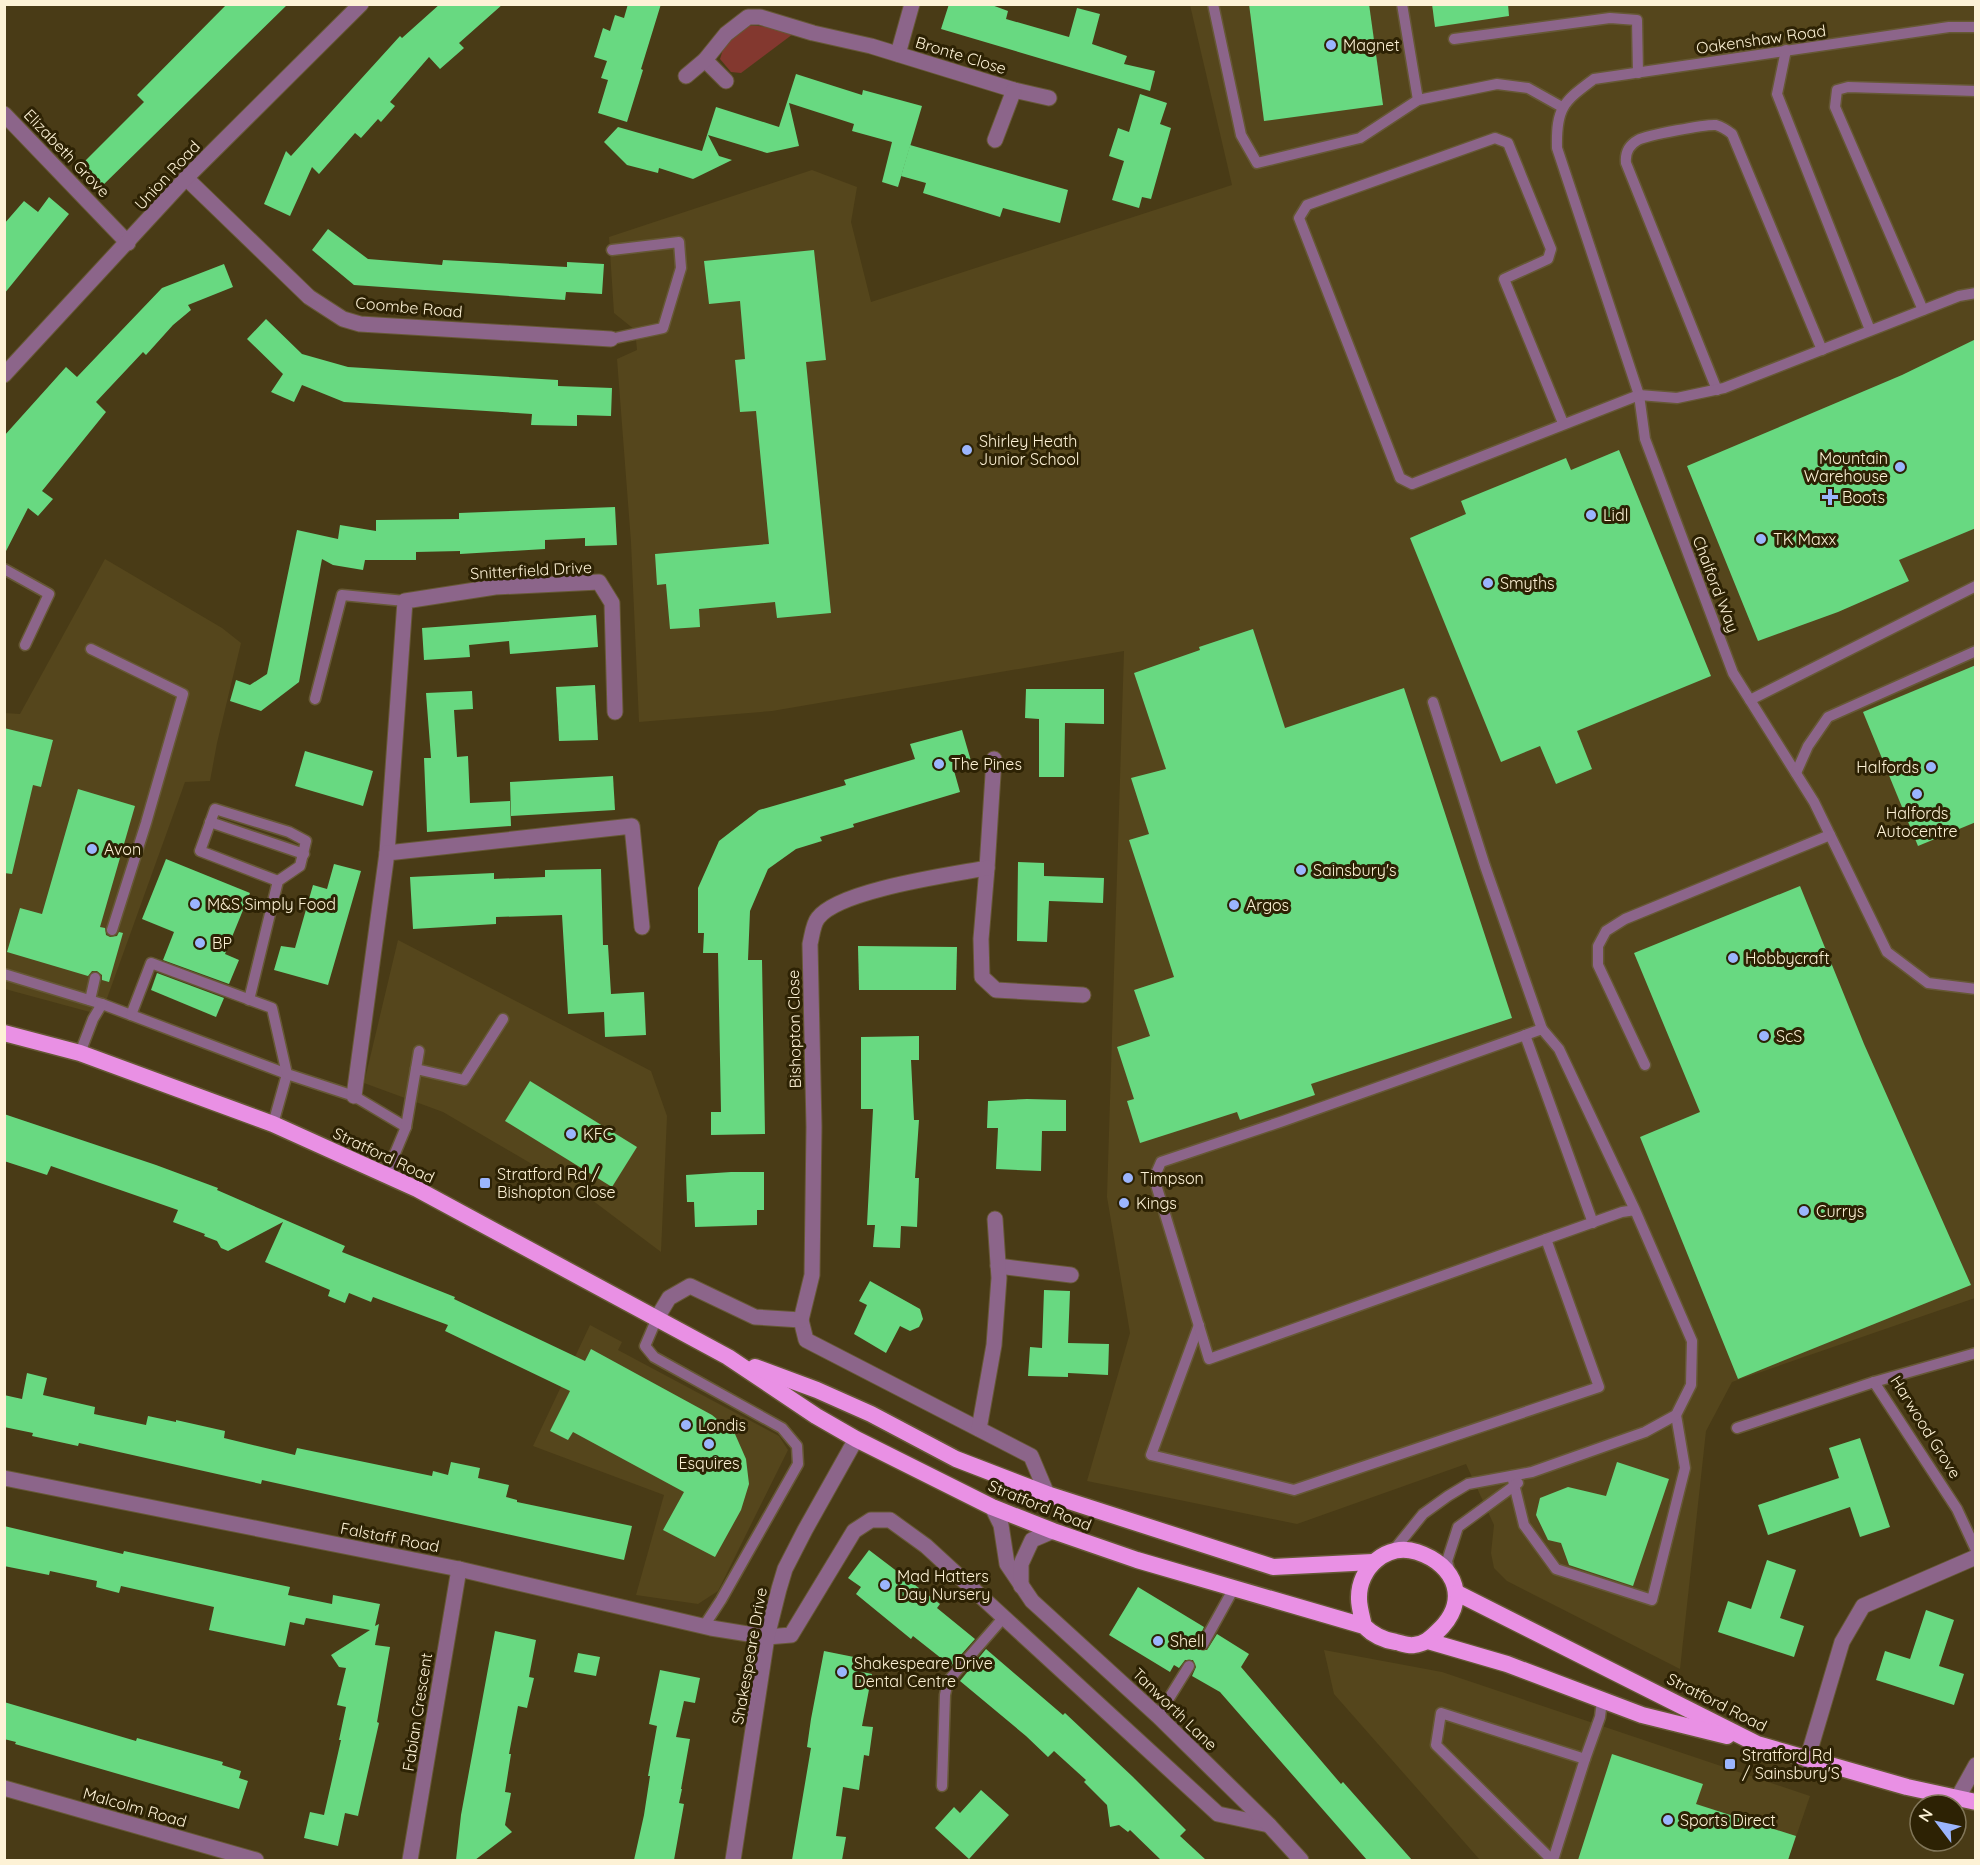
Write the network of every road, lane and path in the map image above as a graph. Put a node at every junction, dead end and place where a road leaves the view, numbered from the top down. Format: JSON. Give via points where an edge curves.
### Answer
{"nodes":[{"id":1,"x":361,"y":4,"type":"edge"},
{"id":2,"x":912,"y":4,"type":"edge"},
{"id":3,"x":1213,"y":4,"type":"edge"},
{"id":4,"x":1402,"y":4,"type":"edge"},
{"id":5,"x":1976,"y":27,"type":"edge"},
{"id":6,"x":1454,"y":39,"type":"dead end"},
{"id":7,"x":1786,"y":50,"type":"junction"},
{"id":8,"x":897,"y":54,"type":"junction"},
{"id":9,"x":705,"y":60,"type":"junction"},
{"id":10,"x":1638,"y":73,"type":"junction"},
{"id":11,"x":686,"y":76,"type":"dead end"},
{"id":12,"x":726,"y":81,"type":"dead end"},
{"id":13,"x":1014,"y":90,"type":"junction"},
{"id":14,"x":1976,"y":91,"type":"edge"},
{"id":15,"x":1049,"y":98,"type":"dead end"},
{"id":16,"x":1419,"y":100,"type":"junction"},
{"id":17,"x":1562,"y":107,"type":"junction"},
{"id":18,"x":4,"y":114,"type":"edge"},
{"id":19,"x":995,"y":140,"type":"dead end"},
{"id":20,"x":186,"y":178,"type":"junction"},
{"id":21,"x":128,"y":243,"type":"junction"},
{"id":22,"x":612,"y":249,"type":"dead end"},
{"id":23,"x":1976,"y":293,"type":"edge"},
{"id":24,"x":1923,"y":310,"type":"junction"},
{"id":25,"x":1870,"y":330,"type":"junction"},
{"id":26,"x":611,"y":339,"type":"joint"},
{"id":27,"x":1822,"y":350,"type":"junction"},
{"id":28,"x":4,"y":375,"type":"edge"},
{"id":29,"x":1717,"y":390,"type":"junction"},
{"id":30,"x":1639,"y":395,"type":"junction"},
{"id":31,"x":1563,"y":423,"type":"junction"},
{"id":32,"x":4,"y":569,"type":"edge"},
{"id":33,"x":1976,"y":586,"type":"edge"},
{"id":34,"x":405,"y":601,"type":"junction"},
{"id":35,"x":25,"y":645,"type":"dead end"},
{"id":36,"x":91,"y":649,"type":"dead end"},
{"id":37,"x":1976,"y":651,"type":"edge"},
{"id":38,"x":315,"y":699,"type":"dead end"},
{"id":39,"x":1750,"y":700,"type":"junction"},
{"id":40,"x":1433,"y":702,"type":"dead end"},
{"id":41,"x":615,"y":712,"type":"dead end"},
{"id":42,"x":994,"y":759,"type":"dead end"},
{"id":43,"x":1796,"y":773,"type":"junction"},
{"id":44,"x":1830,"y":835,"type":"junction"},
{"id":45,"x":387,"y":853,"type":"junction"},
{"id":46,"x":987,"y":868,"type":"junction"},
{"id":47,"x":278,"y":881,"type":"junction"},
{"id":48,"x":642,"y":927,"type":"dead end"},
{"id":49,"x":112,"y":930,"type":"dead end"},
{"id":50,"x":4,"y":974,"type":"edge"},
{"id":51,"x":96,"y":978,"type":"dead end"},
{"id":52,"x":1976,"y":989,"type":"edge"},
{"id":53,"x":1083,"y":995,"type":"dead end"},
{"id":54,"x":90,"y":1000,"type":"junction"},
{"id":55,"x":249,"y":1000,"type":"junction"},
{"id":56,"x":102,"y":1004,"type":"junction"},
{"id":57,"x":131,"y":1015,"type":"junction"},
{"id":58,"x":503,"y":1019,"type":"dead end"},
{"id":59,"x":1542,"y":1029,"type":"junction"},
{"id":60,"x":4,"y":1033,"type":"edge"},
{"id":61,"x":1525,"y":1035,"type":"junction"},
{"id":62,"x":419,"y":1052,"type":"dead end"},
{"id":63,"x":80,"y":1053,"type":"junction"},
{"id":64,"x":1645,"y":1065,"type":"dead end"},
{"id":65,"x":416,"y":1070,"type":"junction"},
{"id":66,"x":287,"y":1074,"type":"junction"},
{"id":67,"x":354,"y":1096,"type":"junction"},
{"id":68,"x":273,"y":1124,"type":"junction"},
{"id":69,"x":406,"y":1127,"type":"junction"},
{"id":70,"x":386,"y":1175,"type":"junction"},
{"id":71,"x":1635,"y":1210,"type":"junction"},
{"id":72,"x":995,"y":1219,"type":"dead end"},
{"id":73,"x":1593,"y":1223,"type":"junction"},
{"id":74,"x":1546,"y":1239,"type":"junction"},
{"id":75,"x":998,"y":1266,"type":"junction"},
{"id":76,"x":1071,"y":1275,"type":"dead end"},
{"id":77,"x":657,"y":1318,"type":"junction"},
{"id":78,"x":801,"y":1320,"type":"junction"},
{"id":79,"x":1199,"y":1325,"type":"junction"},
{"id":80,"x":1976,"y":1353,"type":"edge"},
{"id":81,"x":728,"y":1358,"type":"junction"},
{"id":82,"x":1874,"y":1382,"type":"junction"},
{"id":83,"x":871,"y":1414,"type":"junction"},
{"id":84,"x":1676,"y":1415,"type":"junction"},
{"id":85,"x":1737,"y":1428,"type":"dead end"},
{"id":86,"x":979,"y":1429,"type":"junction"},
{"id":87,"x":856,"y":1439,"type":"junction"},
{"id":88,"x":4,"y":1478,"type":"edge"},
{"id":89,"x":1512,"y":1481,"type":"junction"},
{"id":90,"x":1047,"y":1494,"type":"junction"},
{"id":91,"x":992,"y":1507,"type":"junction"},
{"id":92,"x":1053,"y":1531,"type":"junction"},
{"id":93,"x":1976,"y":1550,"type":"edge"},
{"id":94,"x":1393,"y":1551,"type":"junction"},
{"id":95,"x":1976,"y":1557,"type":"edge"},
{"id":96,"x":1373,"y":1562,"type":"junction"},
{"id":97,"x":459,"y":1569,"type":"junction"},
{"id":98,"x":1454,"y":1585,"type":"junction"},
{"id":99,"x":1021,"y":1586,"type":"junction"},
{"id":100,"x":1234,"y":1588,"type":"junction"},
{"id":101,"x":1004,"y":1617,"type":"junction"},
{"id":102,"x":704,"y":1626,"type":"junction"},
{"id":103,"x":1364,"y":1626,"type":"junction"},
{"id":104,"x":768,"y":1637,"type":"junction"},
{"id":105,"x":1428,"y":1641,"type":"junction"},
{"id":106,"x":1203,"y":1644,"type":"dead end"},
{"id":107,"x":1189,"y":1666,"type":"dead end"},
{"id":108,"x":1602,"y":1701,"type":"junction"},
{"id":109,"x":1158,"y":1716,"type":"junction"},
{"id":110,"x":1756,"y":1744,"type":"junction"},
{"id":111,"x":1584,"y":1759,"type":"junction"},
{"id":112,"x":1807,"y":1760,"type":"junction"},
{"id":113,"x":1976,"y":1765,"type":"edge"},
{"id":114,"x":942,"y":1786,"type":"dead end"},
{"id":115,"x":4,"y":1788,"type":"edge"},
{"id":116,"x":1934,"y":1793,"type":"edge"},
{"id":117,"x":1960,"y":1793,"type":"edge"},
{"id":118,"x":1269,"y":1825,"type":"junction"},
{"id":119,"x":256,"y":1860,"type":"edge"},
{"id":120,"x":410,"y":1860,"type":"edge"},
{"id":121,"x":733,"y":1860,"type":"edge"},
{"id":122,"x":1301,"y":1860,"type":"edge"},
{"id":123,"x":1553,"y":1860,"type":"edge"}],
"edges":[{"from":1,"to":20,"type":"street","name":"Union Road"},
{"from":2,"to":8,"type":"street","name":"Bronte Close"},
{"from":3,"to":16,"type":"lane","via":[[1241,135],[1257,163],[1360,138]]},
{"from":4,"to":16,"type":"lane"},
{"from":5,"to":7,"type":"lane","name":"Oakenshaw Road","via":[[1949,27]]},
{"from":6,"to":10,"type":"lane","via":[[1610,18],[1637,20]]},
{"from":7,"to":10,"type":"lane","name":"Oakenshaw Road"},
{"from":7,"to":25,"type":"lane","via":[[1777,94]]},
{"from":8,"to":9,"type":"street","name":"Bronte Close","via":[[748,17],[726,34]]},
{"from":8,"to":13,"type":"street","name":"Bronte Close"},
{"from":9,"to":11,"type":"street","name":"Bronte Close"},
{"from":9,"to":12,"type":"street"},
{"from":10,"to":17,"type":"lane","name":"Oakenshaw Road","via":[[1594,79]]},
{"from":13,"to":15,"type":"street","name":"Bronte Close"},
{"from":13,"to":19,"type":"street","name":"Bronte Close"},
{"from":14,"to":24,"type":"lane","via":[[1848,87],[1837,90],[1835,107]]},
{"from":16,"to":17,"type":"lane","via":[[1497,84],[1528,88]]},
{"from":17,"to":30,"type":"lane","name":"Chalford Way","via":[[1557,148]]},
{"from":18,"to":21,"type":"street","name":"Elizabeth Grove"},
{"from":20,"to":21,"type":"street","name":"Union Road"},
{"from":20,"to":26,"type":"street","name":"Coombe Road","via":[[309,297],[343,319],[360,324]]},
{"from":21,"to":28,"type":"street","name":"Union Road"},
{"from":22,"to":26,"type":"lane","via":[[679,242],[681,268],[663,328]]},
{"from":23,"to":24,"type":"lane"},
{"from":24,"to":25,"type":"lane"},
{"from":25,"to":27,"type":"lane"},
{"from":27,"to":29,"type":"lane"},
{"from":27,"to":29,"type":"lane","via":[[1732,134],[1713,125],[1646,137],[1631,145],[1626,163]]},
{"from":29,"to":30,"type":"lane","via":[[1677,398]]},
{"from":30,"to":31,"type":"lane"},
{"from":30,"to":39,"type":"lane","name":"Chalford Way","via":[[1645,439],[1733,673]]},
{"from":31,"to":31,"type":"lane","via":[[1412,484],[1400,478],[1299,218],[1307,205],[1495,138],[1508,143],[1551,249],[1548,259],[1504,279]]},
{"from":32,"to":35,"type":"lane","via":[[49,594]]},
{"from":33,"to":39,"type":"lane"},
{"from":34,"to":38,"type":"lane","via":[[342,595]]},
{"from":34,"to":41,"type":"street","name":"Snitterfield Drive","via":[[495,587],[599,582],[612,603]]},
{"from":34,"to":45,"type":"street"},
{"from":36,"to":49,"type":"lane","via":[[183,694]]},
{"from":37,"to":43,"type":"lane","via":[[1828,717]]},
{"from":39,"to":43,"type":"lane","name":"Chalford Way"},
{"from":40,"to":59,"type":"lane"},
{"from":42,"to":46,"type":"street"},
{"from":43,"to":44,"type":"lane","name":"Chalford Way"},
{"from":44,"to":52,"type":"lane","name":"Chalford Way","via":[[1887,952],[1928,983]]},
{"from":44,"to":64,"type":"lane","via":[[1625,919],[1606,931],[1598,946],[1598,965]]},
{"from":45,"to":48,"type":"street","via":[[632,826]]},
{"from":45,"to":67,"type":"street"},
{"from":46,"to":53,"type":"street","via":[[982,977],[996,990]]},
{"from":46,"to":78,"type":"street","name":"Bishopton Close","via":[[856,895],[830,906],[816,919],[810,944],[812,1275]]},
{"from":47,"to":47,"type":"lane","via":[[200,851],[215,809],[306,841],[300,866]]},
{"from":47,"to":55,"type":"lane"},
{"from":50,"to":54,"type":"lane"},
{"from":51,"to":54,"type":"lane"},
{"from":54,"to":56,"type":"lane"},
{"from":55,"to":57,"type":"lane","via":[[151,963]]},
{"from":55,"to":66,"type":"lane","via":[[272,1008]]},
{"from":56,"to":57,"type":"lane"},
{"from":56,"to":63,"type":"lane"},
{"from":57,"to":66,"type":"lane"},
{"from":58,"to":65,"type":"lane","via":[[464,1080]]},
{"from":59,"to":61,"type":"lane"},
{"from":59,"to":71,"type":"lane","via":[[1559,1049]]},
{"from":60,"to":63,"type":"highway","name":"Stratford Road"},
{"from":61,"to":73,"type":"lane"},
{"from":61,"to":79,"type":"lane","via":[[1161,1162],[1154,1178]]},
{"from":62,"to":65,"type":"lane"},
{"from":63,"to":68,"type":"highway","name":"Stratford Road"},
{"from":65,"to":69,"type":"lane"},
{"from":66,"to":67,"type":"lane"},
{"from":66,"to":68,"type":"lane"},
{"from":67,"to":69,"type":"lane"},
{"from":68,"to":70,"type":"highway","name":"Stratford Road"},
{"from":69,"to":70,"type":"lane"},
{"from":70,"to":77,"type":"highway","name":"Stratford Road"},
{"from":71,"to":73,"type":"lane"},
{"from":71,"to":84,"type":"lane","via":[[1692,1341],[1691,1385]]},
{"from":72,"to":75,"type":"street"},
{"from":73,"to":74,"type":"lane"},
{"from":74,"to":79,"type":"lane","via":[[1209,1359]]},
{"from":74,"to":79,"type":"lane","via":[[1599,1387],[1294,1490],[1151,1455]]},
{"from":75,"to":76,"type":"street"},
{"from":75,"to":86,"type":"street","via":[[994,1345]]},
{"from":77,"to":78,"type":"street","via":[[669,1298],[690,1286],[755,1317]]},
{"from":77,"to":81,"type":"highway","name":"Stratford Road"},
{"from":77,"to":102,"type":"lane","via":[[645,1346],[654,1357],[782,1428],[797,1446],[798,1464]]},
{"from":78,"to":86,"type":"street","via":[[806,1340]]},
{"from":80,"to":82,"type":"lane","name":"Harwood Grove"},
{"from":81,"to":83,"type":"highway","name":"Stratford Road"},
{"from":81,"to":87,"type":"highway","name":"Stratford Road"},
{"from":82,"to":85,"type":"lane"},
{"from":82,"to":93,"type":"lane","name":"Harwood Grove","via":[[1957,1509]]},
{"from":83,"to":87,"type":"highway"},
{"from":83,"to":90,"type":"highway","name":"Stratford Road","via":[[956,1459]]},
{"from":84,"to":89,"type":"lane","via":[[1645,1432]]},
{"from":84,"to":89,"type":"lane","via":[[1685,1468],[1652,1600],[1556,1569],[1524,1525]]},
{"from":86,"to":90,"type":"street","via":[[1031,1456]]},
{"from":87,"to":91,"type":"highway","name":"Stratford Road"},
{"from":87,"to":104,"type":"street","name":"Shakespeare Drive","via":[[785,1569]]},
{"from":88,"to":97,"type":"street","name":"Falstaff Road"},
{"from":89,"to":94,"type":"lane","via":[[1468,1485],[1448,1496],[1423,1514]]},
{"from":89,"to":98,"type":"lane","via":[[1458,1527],[1447,1561]]},
{"from":90,"to":96,"type":"highway","name":"Stratford Road","via":[[1273,1567]]},
{"from":91,"to":92,"type":"highway","name":"Stratford Road"},
{"from":91,"to":99,"type":"street","name":"Tanworth Lane","via":[[1001,1525],[1007,1564]]},
{"from":92,"to":99,"type":"street","via":[[1032,1540],[1021,1564]]},
{"from":92,"to":100,"type":"highway","name":"Stratford Road"},
{"from":94,"to":96,"type":"highway","name":"Stratford Road"},
{"from":94,"to":98,"type":"highway","name":"Stratford Road","via":[[1427,1555],[1444,1568]]},
{"from":95,"to":112,"type":"street","via":[[1863,1606],[1842,1642]]},
{"from":96,"to":103,"type":"highway","via":[[1362,1580],[1359,1598]]},
{"from":97,"to":102,"type":"street","name":"Falstaff Road"},
{"from":97,"to":120,"type":"street","name":"Fabian Crescent"},
{"from":98,"to":105,"type":"highway","via":[[1454,1609],[1445,1625]]},
{"from":98,"to":110,"type":"highway","name":"Stratford Road"},
{"from":99,"to":109,"type":"street","name":"Tanworth Lane","via":[[1032,1601]]},
{"from":100,"to":103,"type":"highway","name":"Stratford Road"},
{"from":100,"to":106,"type":"lane"},
{"from":101,"to":104,"type":"street","via":[[926,1546],[890,1520],[871,1520],[854,1531],[791,1635]]},
{"from":101,"to":114,"type":"lane","via":[[948,1681]]},
{"from":101,"to":118,"type":"street","via":[[1218,1814]]},
{"from":102,"to":104,"type":"street","name":"Falstaff Road"},
{"from":103,"to":105,"type":"highway","name":"Stratford Road","via":[[1388,1641],[1413,1645]]},
{"from":104,"to":121,"type":"street","name":"Shakespeare Drive"},
{"from":105,"to":108,"type":"highway","name":"Stratford Road","via":[[1558,1681]]},
{"from":107,"to":109,"type":"lane"},
{"from":108,"to":110,"type":"highway","name":"Stratford Road"},
{"from":108,"to":111,"type":"lane"},
{"from":109,"to":118,"type":"street","name":"Tanworth Lane"},
{"from":110,"to":112,"type":"highway","name":"Stratford Road"},
{"from":111,"to":123,"type":"lane"},
{"from":111,"to":123,"type":"lane","via":[[1440,1713],[1436,1745]]},
{"from":112,"to":116,"type":"highway","name":"Stratford Road"},
{"from":113,"to":117,"type":"street"},
{"from":115,"to":119,"type":"street","name":"Malcolm Road"},
{"from":118,"to":122,"type":"street","name":"Tanworth Lane"}]}
